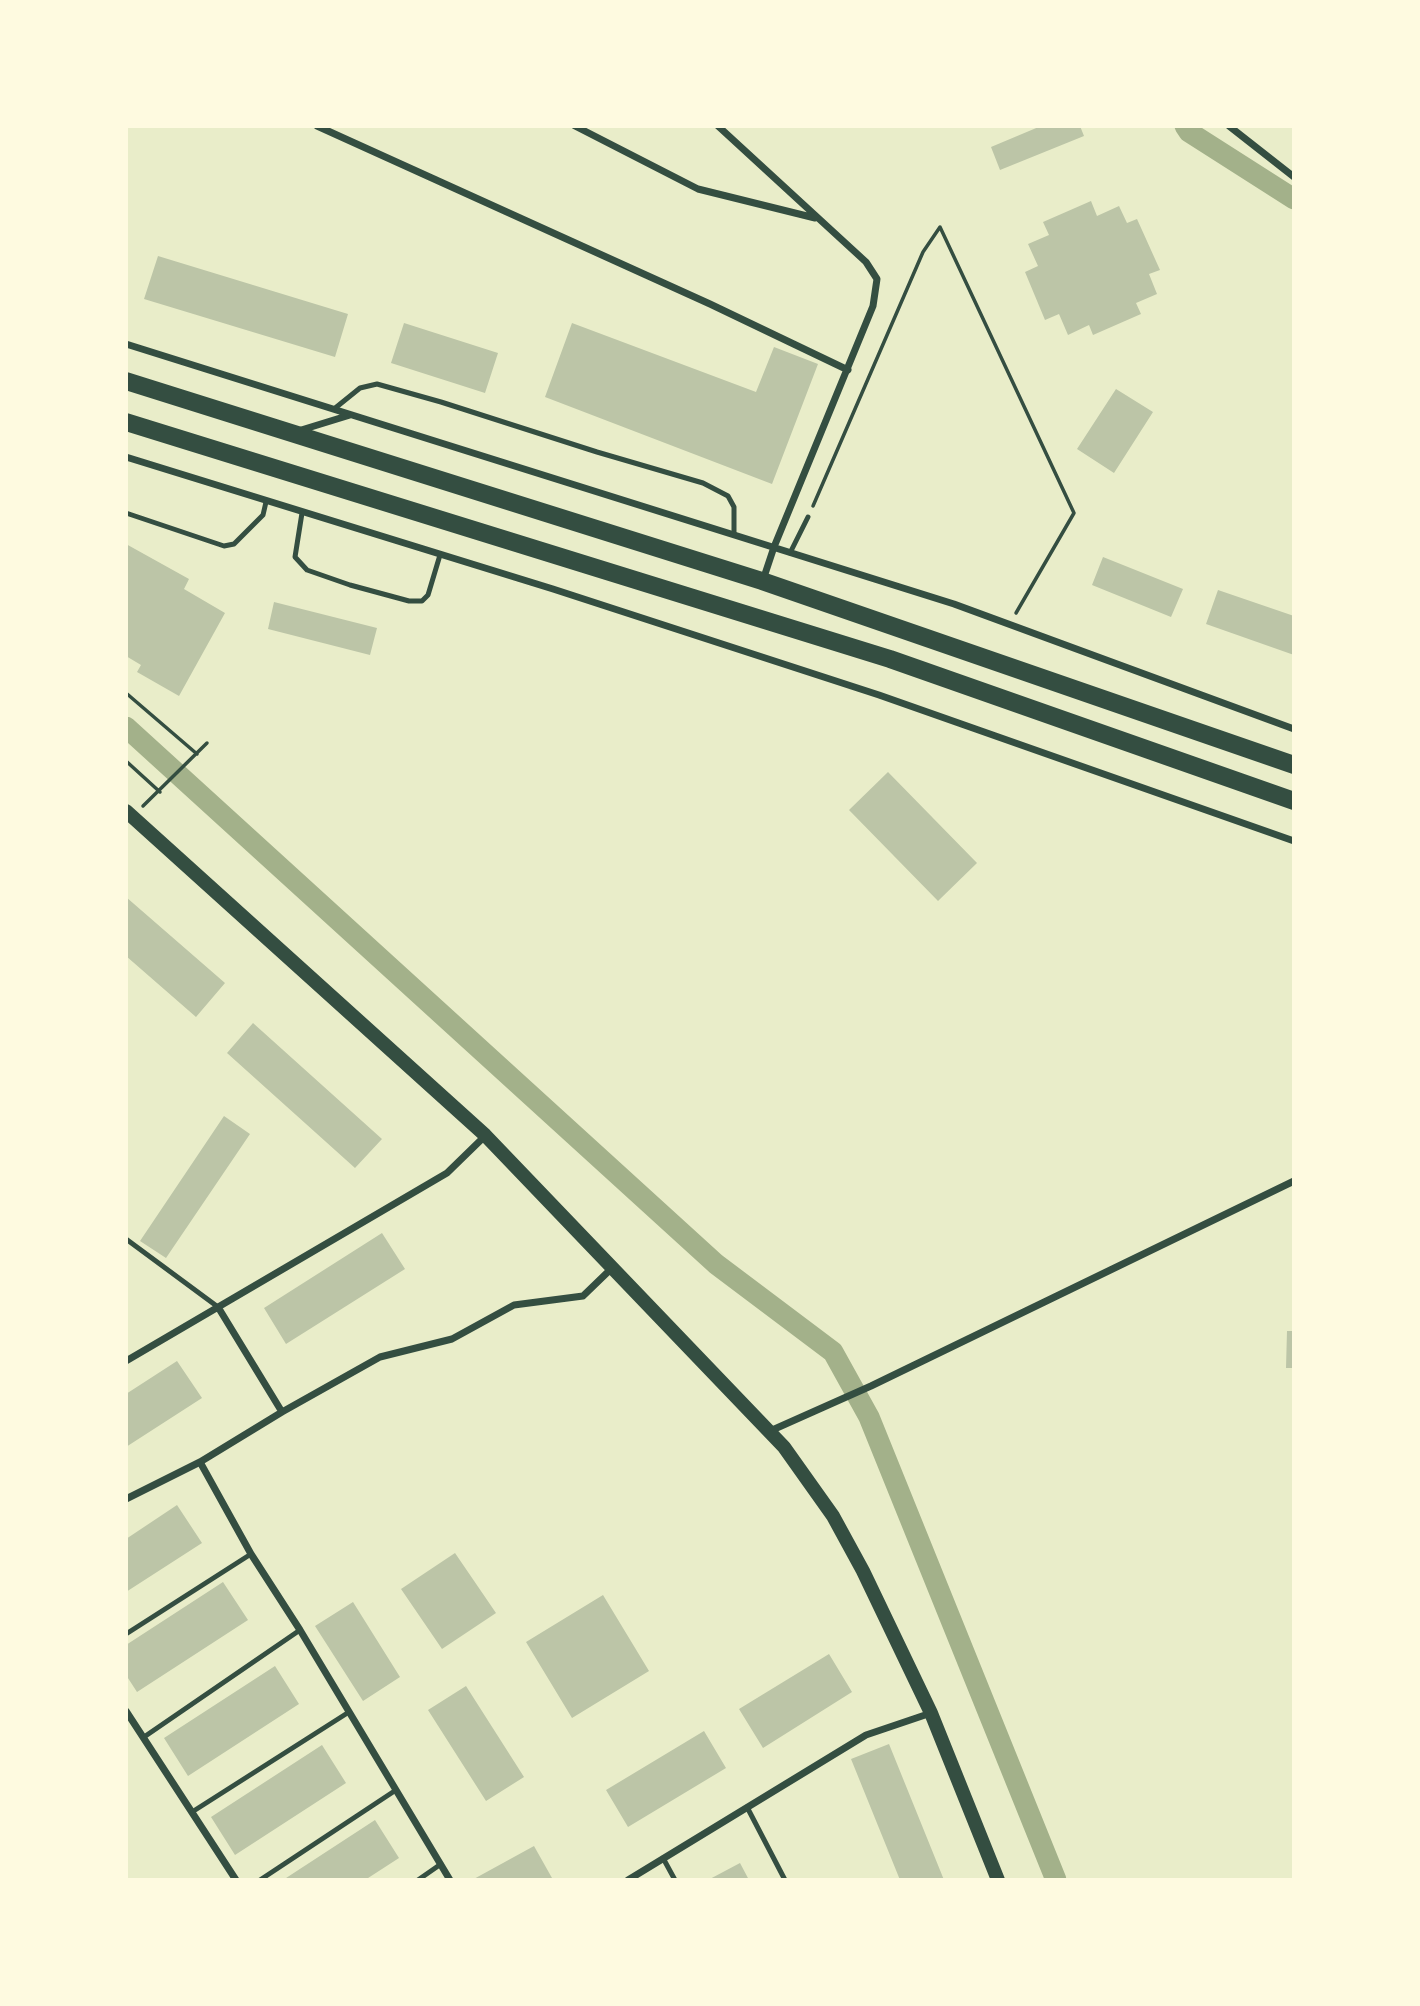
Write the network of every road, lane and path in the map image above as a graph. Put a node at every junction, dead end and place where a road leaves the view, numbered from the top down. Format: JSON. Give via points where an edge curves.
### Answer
{"nodes":[{"id":1,"x":317,"y":126,"type":"edge"},
{"id":2,"x":575,"y":126,"type":"edge"},
{"id":3,"x":718,"y":126,"type":"edge"},
{"id":4,"x":1229,"y":126,"type":"edge"},
{"id":5,"x":1294,"y":177,"type":"edge"},
{"id":6,"x":818,"y":219,"type":"junction"},
{"id":7,"x":126,"y":344,"type":"edge"},
{"id":8,"x":848,"y":370,"type":"junction"},
{"id":9,"x":126,"y":382,"type":"edge"},
{"id":10,"x":334,"y":409,"type":"junction"},
{"id":11,"x":351,"y":414,"type":"junction"},
{"id":12,"x":126,"y":422,"type":"edge"},
{"id":13,"x":292,"y":433,"type":"junction"},
{"id":14,"x":126,"y":457,"type":"edge"},
{"id":15,"x":267,"y":502,"type":"junction"},
{"id":16,"x":126,"y":513,"type":"edge"},
{"id":17,"x":302,"y":513,"type":"junction"},
{"id":18,"x":808,"y":517,"type":"joint"},
{"id":19,"x":734,"y":534,"type":"junction"},
{"id":20,"x":774,"y":547,"type":"junction"},
{"id":21,"x":790,"y":553,"type":"junction"},
{"id":22,"x":440,"y":555,"type":"junction"},
{"id":23,"x":762,"y":581,"type":"junction"},
{"id":24,"x":1010,"y":624,"type":"junction"},
{"id":25,"x":126,"y":693,"type":"edge"},
{"id":26,"x":1294,"y":729,"type":"edge"},
{"id":27,"x":207,"y":743,"type":"dead end"},
{"id":28,"x":195,"y":756,"type":"junction"},
{"id":29,"x":126,"y":761,"type":"edge"},
{"id":30,"x":1294,"y":765,"type":"edge"},
{"id":31,"x":160,"y":792,"type":"junction"},
{"id":32,"x":1294,"y":801,"type":"edge"},
{"id":33,"x":148,"y":802,"type":"dead end"},
{"id":34,"x":126,"y":811,"type":"edge"},
{"id":35,"x":1294,"y":841,"type":"edge"},
{"id":36,"x":485,"y":1135,"type":"junction"},
{"id":37,"x":1294,"y":1181,"type":"edge"},
{"id":38,"x":126,"y":1239,"type":"edge"},
{"id":39,"x":613,"y":1268,"type":"junction"},
{"id":40,"x":218,"y":1307,"type":"junction"},
{"id":41,"x":126,"y":1360,"type":"edge"},
{"id":42,"x":282,"y":1412,"type":"junction"},
{"id":43,"x":770,"y":1431,"type":"junction"},
{"id":44,"x":200,"y":1462,"type":"junction"},
{"id":45,"x":126,"y":1499,"type":"edge"},
{"id":46,"x":251,"y":1554,"type":"junction"},
{"id":47,"x":300,"y":1629,"type":"junction"},
{"id":48,"x":126,"y":1634,"type":"edge"},
{"id":49,"x":126,"y":1711,"type":"edge"},
{"id":50,"x":349,"y":1712,"type":"junction"},
{"id":51,"x":931,"y":1713,"type":"junction"},
{"id":52,"x":144,"y":1737,"type":"junction"},
{"id":53,"x":396,"y":1790,"type":"junction"},
{"id":54,"x":747,"y":1807,"type":"junction"},
{"id":55,"x":192,"y":1812,"type":"junction"},
{"id":56,"x":663,"y":1858,"type":"junction"},
{"id":57,"x":441,"y":1864,"type":"junction"},
{"id":58,"x":236,"y":1880,"type":"edge"},
{"id":59,"x":260,"y":1880,"type":"edge"},
{"id":60,"x":418,"y":1880,"type":"edge"},
{"id":61,"x":450,"y":1880,"type":"edge"},
{"id":62,"x":628,"y":1880,"type":"edge"},
{"id":63,"x":675,"y":1880,"type":"edge"},
{"id":64,"x":785,"y":1880,"type":"edge"},
{"id":65,"x":998,"y":1880,"type":"edge"}],
"edges":[{"from":1,"to":8,"type":"street"},
{"from":2,"to":6,"type":"street","via":[[698,189]]},
{"from":3,"to":6,"type":"street"},
{"from":4,"to":5,"type":"street"},
{"from":6,"to":8,"type":"street","via":[[866,262],[877,279],[873,306]]},
{"from":7,"to":10,"type":"street"},
{"from":8,"to":20,"type":"street"},
{"from":9,"to":13,"type":"highway"},
{"from":10,"to":11,"type":"street"},
{"from":10,"to":19,"type":"lane","via":[[360,388],[377,384],[703,483],[728,496],[734,507]]},
{"from":11,"to":13,"type":"street"},
{"from":11,"to":19,"type":"street"},
{"from":12,"to":32,"type":"highway","via":[[890,659]]},
{"from":13,"to":23,"type":"highway"},
{"from":14,"to":15,"type":"street"},
{"from":15,"to":16,"type":"lane","via":[[263,515],[234,544],[224,545]]},
{"from":15,"to":17,"type":"street"},
{"from":17,"to":22,"type":"street"},
{"from":17,"to":22,"type":"lane","via":[[295,557],[307,570],[350,585],[422,601]]},
{"from":18,"to":21,"type":"lane"},
{"from":18,"to":24,"type":"path","via":[[923,252],[940,227],[1074,513]]},
{"from":19,"to":20,"type":"street"},
{"from":20,"to":21,"type":"street"},
{"from":20,"to":23,"type":"street"},
{"from":21,"to":24,"type":"street"},
{"from":22,"to":35,"type":"street","via":[[879,695]]},
{"from":23,"to":30,"type":"highway"},
{"from":24,"to":26,"type":"street"},
{"from":25,"to":28,"type":"path"},
{"from":27,"to":28,"type":"path"},
{"from":28,"to":31,"type":"path"},
{"from":29,"to":31,"type":"path"},
{"from":31,"to":33,"type":"path"},
{"from":34,"to":36,"type":"main road"},
{"from":36,"to":39,"type":"main road"},
{"from":36,"to":40,"type":"street","via":[[447,1173]]},
{"from":37,"to":43,"type":"street"},
{"from":38,"to":40,"type":"lane"},
{"from":39,"to":42,"type":"street","via":[[583,1296],[513,1305],[452,1339],[380,1357]]},
{"from":39,"to":43,"type":"main road"},
{"from":40,"to":41,"type":"street"},
{"from":40,"to":42,"type":"street"},
{"from":42,"to":44,"type":"street"},
{"from":43,"to":51,"type":"main road","via":[[843,1534]]},
{"from":44,"to":45,"type":"street"},
{"from":44,"to":46,"type":"street"},
{"from":46,"to":47,"type":"street"},
{"from":46,"to":48,"type":"lane"},
{"from":47,"to":50,"type":"street"},
{"from":47,"to":52,"type":"lane"},
{"from":49,"to":52,"type":"street"},
{"from":50,"to":53,"type":"street"},
{"from":50,"to":55,"type":"lane"},
{"from":51,"to":54,"type":"street","via":[[866,1735]]},
{"from":51,"to":65,"type":"main road"},
{"from":52,"to":55,"type":"street"},
{"from":53,"to":57,"type":"street"},
{"from":53,"to":59,"type":"lane"},
{"from":54,"to":56,"type":"street"},
{"from":54,"to":64,"type":"lane"},
{"from":55,"to":58,"type":"street"},
{"from":56,"to":62,"type":"street"},
{"from":56,"to":63,"type":"lane"},
{"from":57,"to":60,"type":"lane"},
{"from":57,"to":61,"type":"street"}]}
